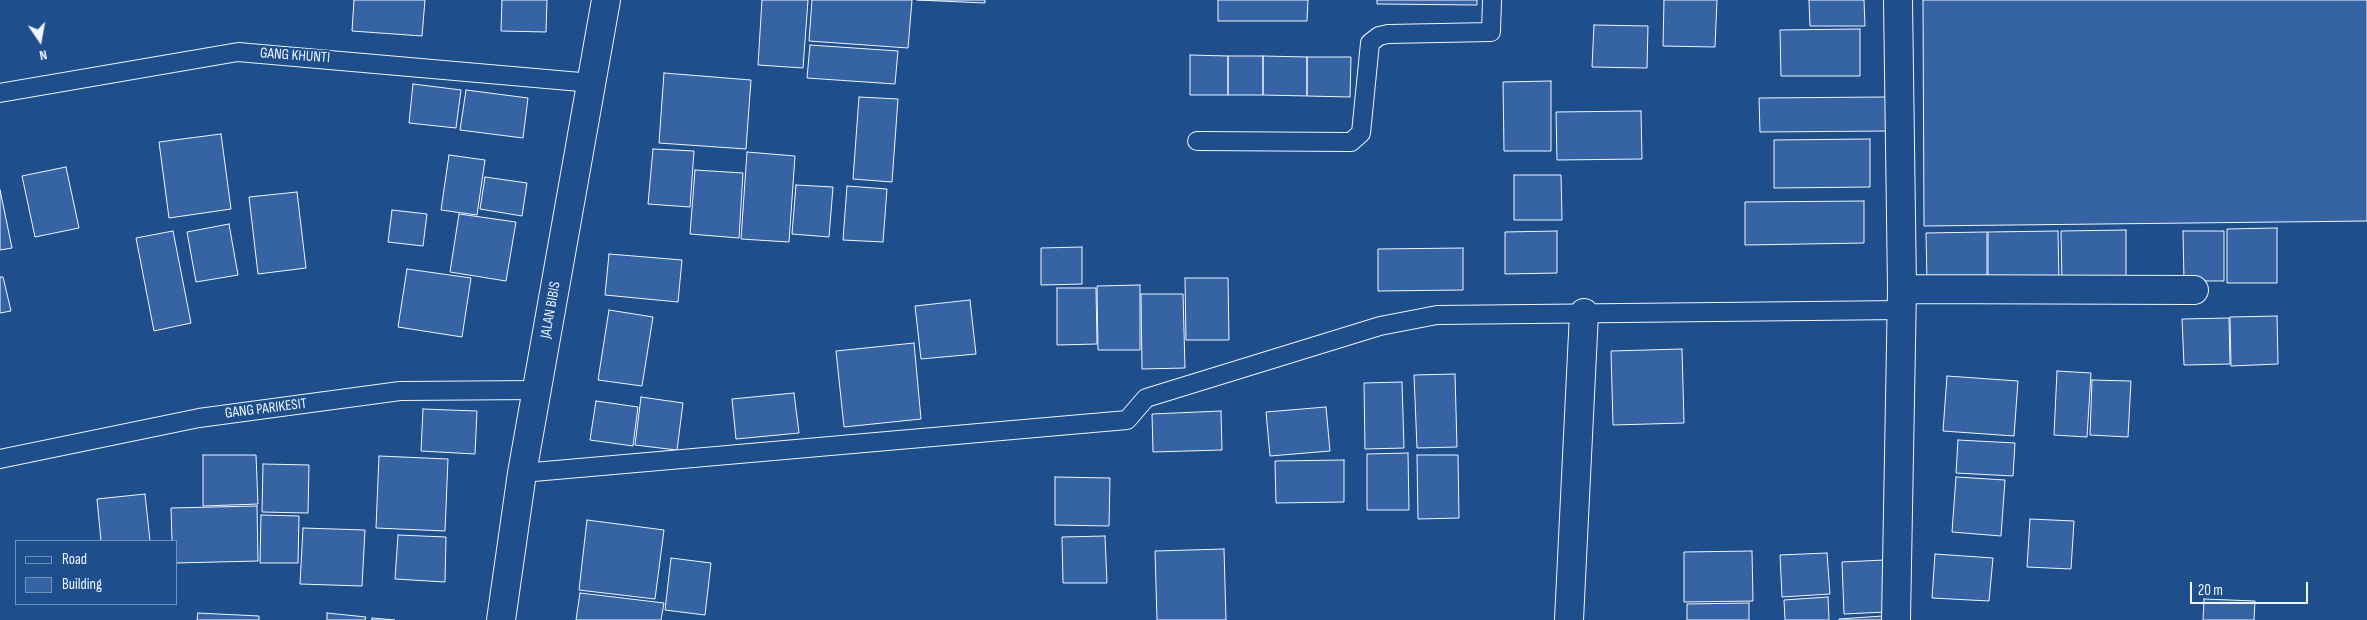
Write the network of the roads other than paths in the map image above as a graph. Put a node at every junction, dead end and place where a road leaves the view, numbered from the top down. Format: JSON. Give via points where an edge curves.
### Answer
{"nodes":[{"id":1,"x":606,"y":0,"type":"edge"},
{"id":2,"x":1492,"y":0,"type":"edge"},
{"id":3,"x":1898,"y":0,"type":"edge"},
{"id":4,"x":592,"y":83,"type":"junction"},
{"id":5,"x":0,"y":93,"type":"edge"},
{"id":6,"x":1197,"y":141,"type":"dead end"},
{"id":7,"x":2194,"y":290,"type":"dead end"},
{"id":8,"x":1902,"y":300,"type":"junction"},
{"id":9,"x":1584,"y":313,"type":"junction"},
{"id":10,"x":537,"y":390,"type":"junction"},
{"id":11,"x":0,"y":459,"type":"edge"},
{"id":12,"x":522,"y":473,"type":"junction"},
{"id":13,"x":501,"y":620,"type":"edge"},
{"id":14,"x":1569,"y":620,"type":"edge"},
{"id":15,"x":1896,"y":620,"type":"edge"}],
"edges":[{"from":1,"to":4,"type":"street","name":"JALAN BIBIS"},
{"from":2,"to":6,"type":"lane","via":[[1491,32],[1388,34],[1370,43],[1361,133],[1351,142]]},
{"from":3,"to":8,"type":"street"},
{"from":4,"to":5,"type":"lane","name":"GANG KHUNTI","via":[[238,52]]},
{"from":4,"to":10,"type":"street","name":"JALAN BIBIS"},
{"from":7,"to":8,"type":"street"},
{"from":8,"to":9,"type":"lane"},
{"from":8,"to":15,"type":"street"},
{"from":9,"to":12,"type":"lane","via":[[1438,315],[1380,326],[1146,398],[1127,420]]},
{"from":9,"to":14,"type":"street"},
{"from":10,"to":11,"type":"lane","name":"GANG PARIKESIT","via":[[390,393],[199,418]]},
{"from":10,"to":12,"type":"street","name":"JALAN BIBIS"},
{"from":12,"to":13,"type":"street","name":"JALAN BIBIS"}]}
